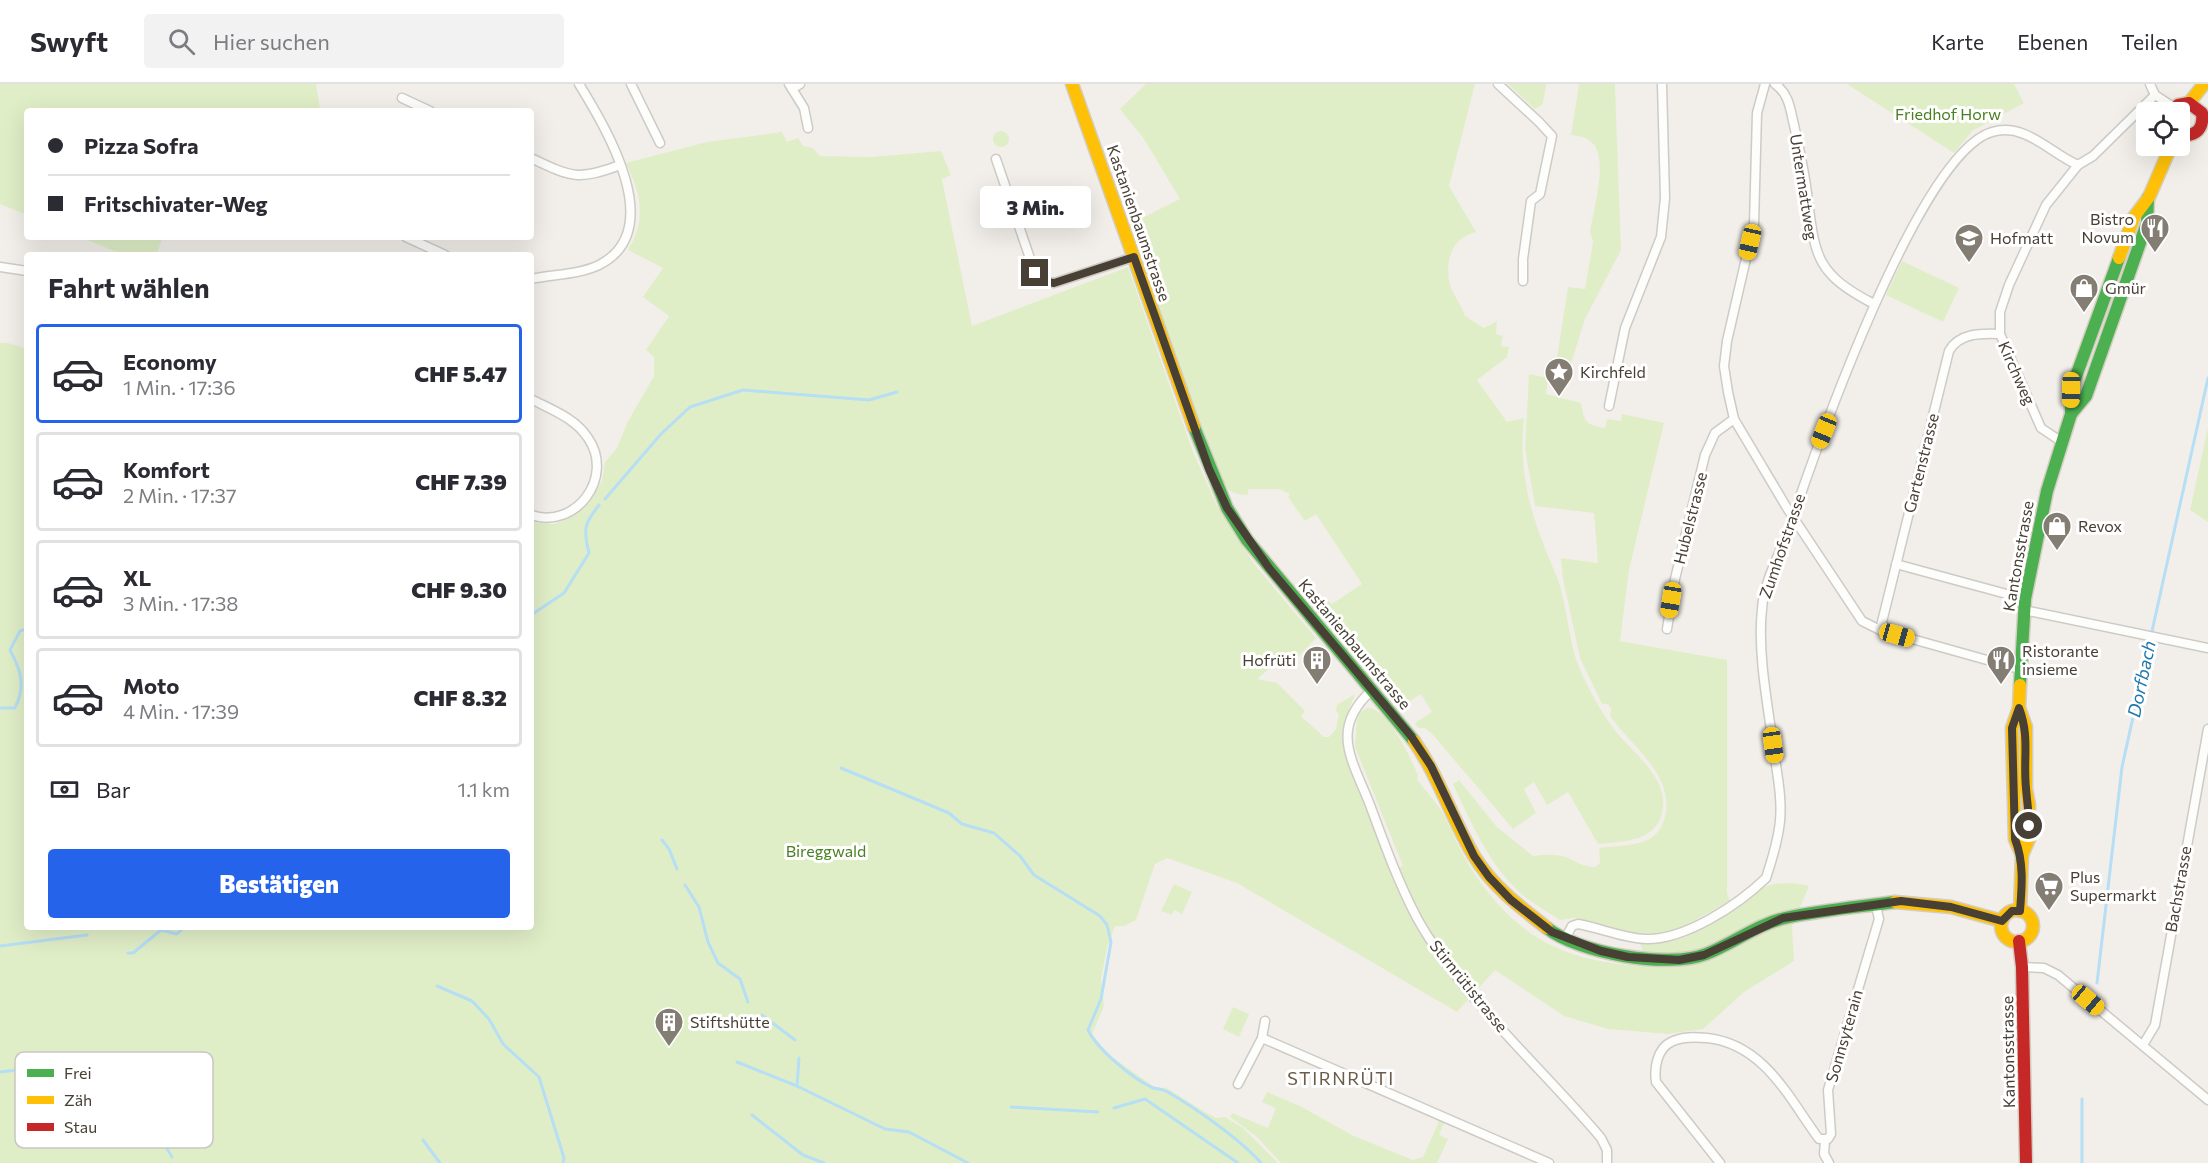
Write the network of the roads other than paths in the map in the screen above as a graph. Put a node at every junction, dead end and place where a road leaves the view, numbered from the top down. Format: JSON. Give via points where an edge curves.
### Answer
{"nodes":[{"id":1,"x":579,"y":84,"type":"edge"},
{"id":2,"x":631,"y":84,"type":"edge"},
{"id":3,"x":1072,"y":84,"type":"edge"},
{"id":4,"x":1498,"y":84,"type":"edge"},
{"id":5,"x":1662,"y":84,"type":"edge"},
{"id":6,"x":1765,"y":84,"type":"edge"},
{"id":7,"x":1775,"y":84,"type":"edge"},
{"id":8,"x":2150,"y":84,"type":"edge"},
{"id":9,"x":2204,"y":84,"type":"edge"},
{"id":10,"x":794,"y":86,"type":"edge"},
{"id":11,"x":2156,"y":94,"type":"junction"},
{"id":12,"x":402,"y":98,"type":"dead end"},
{"id":13,"x":2164,"y":102,"type":"edge"},
{"id":14,"x":2190,"y":102,"type":"edge"},
{"id":15,"x":2190,"y":104,"type":"edge"},
{"id":16,"x":424,"y":108,"type":"edge"},
{"id":17,"x":2206,"y":125,"type":"edge"},
{"id":18,"x":808,"y":128,"type":"dead end"},
{"id":19,"x":2190,"y":135,"type":"edge"},
{"id":20,"x":660,"y":143,"type":"dead end"},
{"id":21,"x":2166,"y":156,"type":"edge"},
{"id":22,"x":534,"y":159,"type":"edge"},
{"id":23,"x":996,"y":159,"type":"dead end"},
{"id":24,"x":620,"y":165,"type":"junction"},
{"id":25,"x":2078,"y":165,"type":"junction"},
{"id":26,"x":412,"y":240,"type":"edge"},
{"id":27,"x":438,"y":252,"type":"edge"},
{"id":28,"x":1134,"y":257,"type":"junction"},
{"id":29,"x":0,"y":267,"type":"edge"},
{"id":30,"x":24,"y":271,"type":"edge"},
{"id":31,"x":534,"y":279,"type":"edge"},
{"id":32,"x":1523,"y":281,"type":"dead end"},
{"id":33,"x":1874,"y":304,"type":"junction"},
{"id":34,"x":2000,"y":334,"type":"junction"},
{"id":35,"x":534,"y":401,"type":"edge"},
{"id":36,"x":1609,"y":406,"type":"dead end"},
{"id":37,"x":1734,"y":419,"type":"junction"},
{"id":38,"x":2062,"y":442,"type":"junction"},
{"id":39,"x":534,"y":516,"type":"edge"},
{"id":40,"x":1793,"y":516,"type":"junction"},
{"id":41,"x":1896,"y":564,"type":"junction"},
{"id":42,"x":2024,"y":604,"type":"junction"},
{"id":43,"x":1667,"y":629,"type":"dead end"},
{"id":44,"x":1880,"y":630,"type":"junction"},
{"id":45,"x":2208,"y":648,"type":"edge"},
{"id":46,"x":2019,"y":669,"type":"junction"},
{"id":47,"x":1372,"y":690,"type":"junction"},
{"id":48,"x":2208,"y":729,"type":"edge"},
{"id":49,"x":1876,"y":906,"type":"junction"},
{"id":50,"x":2020,"y":911,"type":"junction"},
{"id":51,"x":2002,"y":921,"type":"junction"},
{"id":52,"x":1565,"y":939,"type":"junction"},
{"id":53,"x":2019,"y":941,"type":"junction"},
{"id":54,"x":2022,"y":967,"type":"junction"},
{"id":55,"x":1265,"y":1021,"type":"dead end"},
{"id":56,"x":1262,"y":1038,"type":"junction"},
{"id":57,"x":2143,"y":1046,"type":"junction"},
{"id":58,"x":1238,"y":1084,"type":"dead end"},
{"id":59,"x":2208,"y":1100,"type":"edge"},
{"id":60,"x":1825,"y":1141,"type":"junction"},
{"id":61,"x":1549,"y":1163,"type":"edge"},
{"id":62,"x":1607,"y":1163,"type":"edge"},
{"id":63,"x":1720,"y":1163,"type":"edge"},
{"id":64,"x":1829,"y":1163,"type":"edge"},
{"id":65,"x":2026,"y":1163,"type":"edge"}],
"edges":[{"from":1,"to":24,"type":"street"},
{"from":2,"to":20,"type":"street"},
{"from":3,"to":28,"type":"street","name":"Kastanienbaumstrasse"},
{"from":4,"to":32,"type":"street","via":[[1551,136],[1540,194],[1531,201]]},
{"from":5,"to":36,"type":"street","via":[[1665,198],[1661,237],[1625,328]]},
{"from":6,"to":37,"type":"street","via":[[1757,113],[1754,224],[1724,366]]},
{"from":7,"to":33,"type":"street","name":"Untermattweg","via":[[1783,90],[1789,104],[1815,249],[1838,282]]},
{"from":8,"to":11,"type":"street"},
{"from":9,"to":14,"type":"street"},
{"from":10,"to":18,"type":"street"},
{"from":11,"to":13,"type":"street"},
{"from":11,"to":25,"type":"street","name":"Kirchweg","via":[[2093,156]]},
{"from":12,"to":16,"type":"street"},
{"from":15,"to":17,"type":"street","via":[[2199,108]]},
{"from":17,"to":19,"type":"street"},
{"from":21,"to":38,"type":"street","name":"Kantonsstrasse","via":[[2134,217],[2074,380],[2071,414]]},
{"from":22,"to":24,"type":"street","via":[[574,176],[588,176]]},
{"from":23,"to":28,"type":"street","via":[[1028,255],[1041,281],[1054,283]]},
{"from":24,"to":31,"type":"street","via":[[629,189],[632,217],[621,245],[602,263],[584,271]]},
{"from":25,"to":33,"type":"street","name":"Zumhofstrasse","via":[[2018,132],[1992,132],[1979,139],[1928,201],[1907,234]]},
{"from":25,"to":34,"type":"street","name":"Kirchweg","via":[[2037,220],[2008,285],[2000,312]]},
{"from":26,"to":27,"type":"street"},
{"from":28,"to":47,"type":"street","name":"Kastanienbaumstrasse","via":[[1209,469],[1227,508],[1269,568]]},
{"from":29,"to":30,"type":"street"},
{"from":33,"to":40,"type":"street","name":"Zumhofstrasse"},
{"from":34,"to":38,"type":"street","name":"Kirchweg","via":[[2042,428]]},
{"from":34,"to":41,"type":"street","name":"Gartenstrasse","via":[[1969,336],[1957,340],[1950,348]]},
{"from":35,"to":39,"type":"street","via":[[578,426],[590,440],[596,471],[590,495],[573,511],[549,518]]},
{"from":37,"to":40,"type":"street"},
{"from":37,"to":43,"type":"street","name":"Hubelstrasse","via":[[1715,433],[1705,454]]},
{"from":38,"to":42,"type":"street","name":"Kantonsstrasse","via":[[2040,519]]},
{"from":40,"to":44,"type":"street","via":[[1857,617]]},
{"from":40,"to":52,"type":"street","name":"Zumhofstrasse","via":[[1762,608],[1760,635],[1780,819],[1766,878],[1697,926],[1672,935],[1626,937],[1578,924],[1572,926]]},
{"from":41,"to":42,"type":"street"},
{"from":41,"to":44,"type":"street","name":"Gartenstrasse"},
{"from":42,"to":45,"type":"street"},
{"from":42,"to":46,"type":"street","name":"Kantonsstrasse"},
{"from":44,"to":46,"type":"street"},
{"from":46,"to":50,"type":"street","name":"Kantonsstrasse","via":[[2029,806]]},
{"from":47,"to":52,"type":"street","name":"Kastanienbaumstrasse","via":[[1424,754],[1474,856],[1489,877],[1533,919]]},
{"from":47,"to":62,"type":"street","name":"Stirnrütistrasse","via":[[1351,714],[1347,742],[1417,918],[1471,992],[1601,1138],[1607,1150]]},
{"from":48,"to":57,"type":"street","name":"Bachstrasse","via":[[2155,1025]]},
{"from":49,"to":51,"type":"street","name":"Kastanienbaumstrasse","via":[[1921,902]]},
{"from":49,"to":52,"type":"street","name":"Kastanienbaumstrasse","via":[[1783,918],[1704,955],[1679,960],[1619,955]]},
{"from":49,"to":60,"type":"street","name":"Sonnsyterain","via":[[1879,919],[1828,1090],[1831,1134]]},
{"from":50,"to":51,"type":"street","via":[[2012,911]]},
{"from":50,"to":53,"type":"street","via":[[2028,914],[2033,925],[2029,936]]},
{"from":51,"to":53,"type":"street","via":[[2005,936]]},
{"from":53,"to":54,"type":"street","name":"Kantonsstrasse"},
{"from":54,"to":57,"type":"street","via":[[2044,968],[2058,975]]},
{"from":54,"to":65,"type":"street","name":"Kantonsstrasse"},
{"from":55,"to":56,"type":"street"},
{"from":56,"to":58,"type":"street"},
{"from":56,"to":61,"type":"street"},
{"from":57,"to":59,"type":"street"},
{"from":60,"to":63,"type":"street","via":[[1819,1139],[1777,1079],[1742,1048],[1720,1040],[1674,1040],[1657,1062],[1656,1082]]},
{"from":60,"to":64,"type":"street","via":[[1824,1154]]}]}
